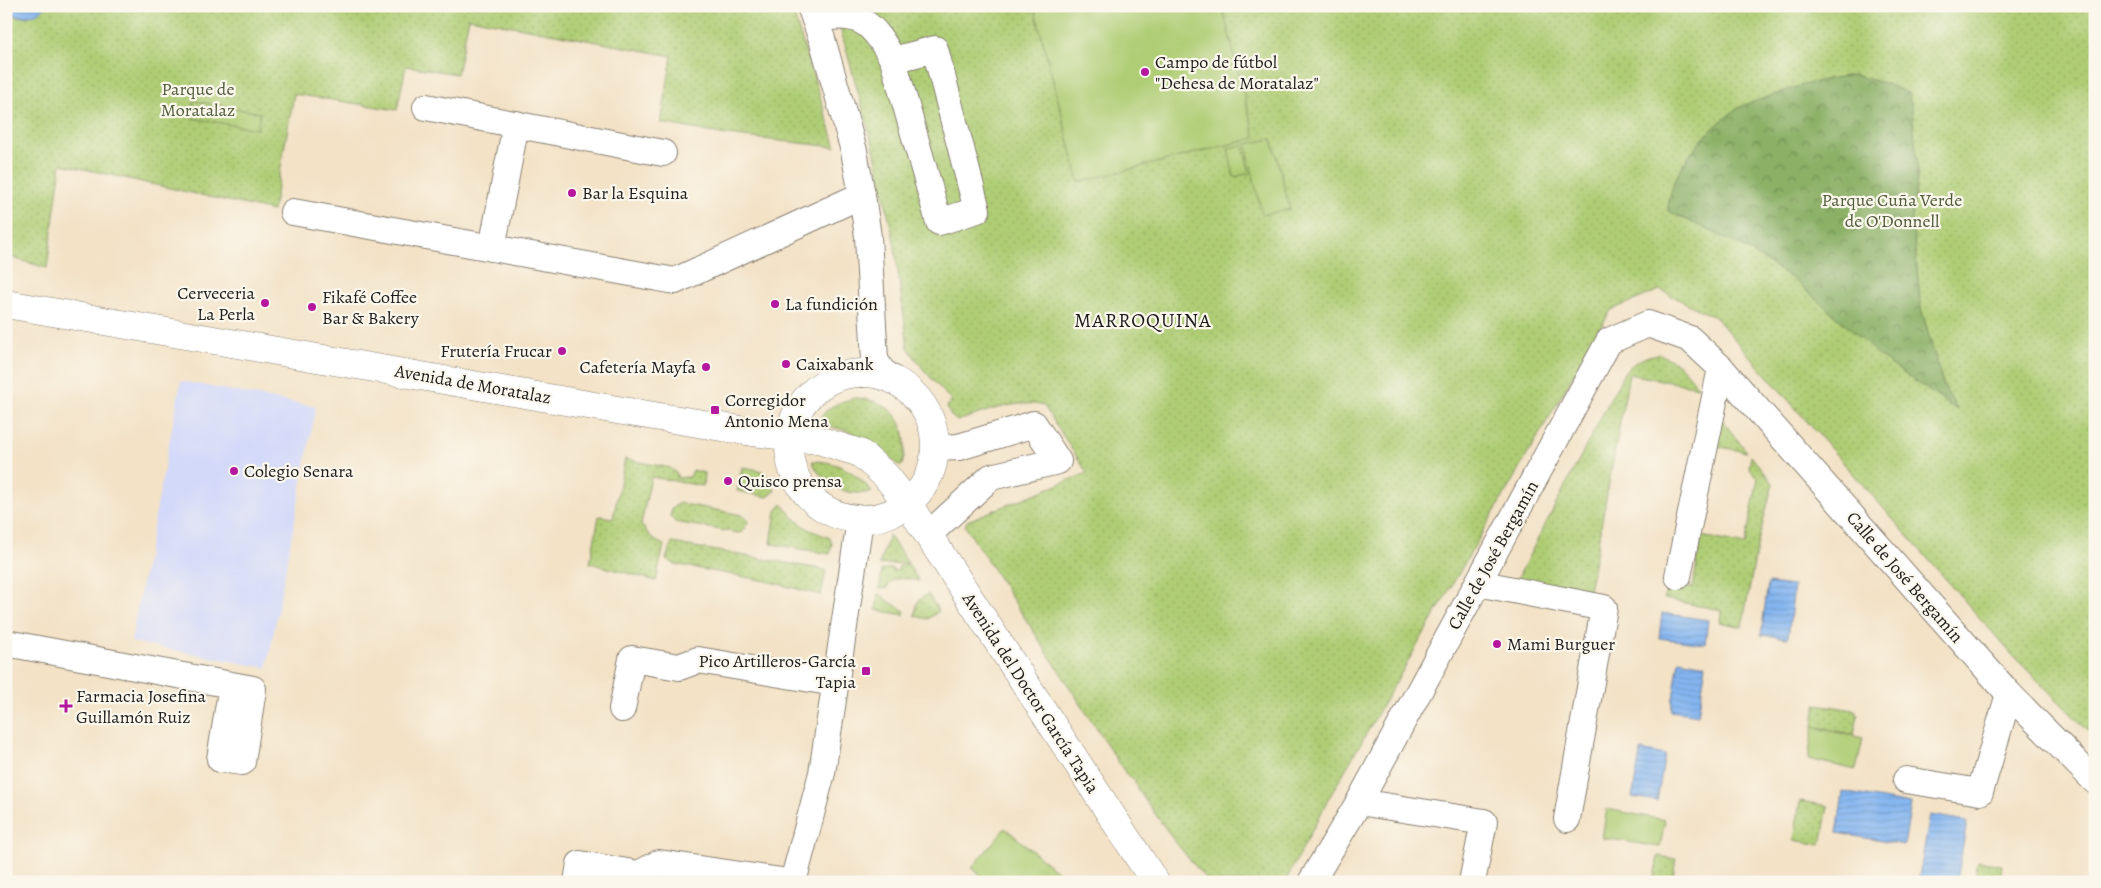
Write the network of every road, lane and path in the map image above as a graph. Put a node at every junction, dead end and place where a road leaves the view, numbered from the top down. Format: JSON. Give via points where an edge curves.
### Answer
{"nodes":[{"id":1,"x":812,"y":13,"type":"edge"},
{"id":2,"x":893,"y":60,"type":"junction"},
{"id":3,"x":426,"y":107,"type":"dead end"},
{"id":4,"x":516,"y":124,"type":"junction"},
{"id":5,"x":663,"y":153,"type":"dead end"},
{"id":6,"x":862,"y":195,"type":"junction"},
{"id":7,"x":293,"y":212,"type":"dead end"},
{"id":8,"x":492,"y":248,"type":"junction"},
{"id":9,"x":10,"y":303,"type":"edge"},
{"id":10,"x":868,"y":367,"type":"junction"},
{"id":11,"x":1721,"y":368,"type":"junction"},
{"id":12,"x":789,"y":437,"type":"junction"},
{"id":13,"x":936,"y":448,"type":"junction"},
{"id":14,"x":908,"y":504,"type":"junction"},
{"id":15,"x":860,"y":520,"type":"junction"},
{"id":16,"x":928,"y":535,"type":"junction"},
{"id":17,"x":1678,"y":576,"type":"dead end"},
{"id":18,"x":1478,"y":583,"type":"junction"},
{"id":19,"x":6,"y":643,"type":"edge"},
{"id":20,"x":836,"y":684,"type":"junction"},
{"id":21,"x":232,"y":685,"type":"dead end"},
{"id":22,"x":2009,"y":694,"type":"junction"},
{"id":23,"x":622,"y":709,"type":"dead end"},
{"id":24,"x":1906,"y":780,"type":"dead end"},
{"id":25,"x":2095,"y":781,"type":"edge"},
{"id":26,"x":1359,"y":802,"type":"junction"},
{"id":27,"x":1567,"y":819,"type":"dead end"},
{"id":28,"x":577,"y":882,"type":"edge"},
{"id":29,"x":788,"y":882,"type":"edge"},
{"id":30,"x":793,"y":882,"type":"edge"},
{"id":31,"x":1155,"y":882,"type":"edge"},
{"id":32,"x":1311,"y":882,"type":"edge"},
{"id":33,"x":1472,"y":882,"type":"edge"}],
"edges":[{"from":1,"to":2,"type":"street","via":[[854,17],[870,26]]},
{"from":1,"to":6,"type":"street","via":[[854,151]]},
{"from":2,"to":2,"type":"street","via":[[939,222],[977,210],[935,49]]},
{"from":3,"to":4,"type":"street"},
{"from":4,"to":5,"type":"street"},
{"from":4,"to":8,"type":"street"},
{"from":6,"to":8,"type":"street","via":[[675,281]]},
{"from":6,"to":10,"type":"street","via":[[868,237]]},
{"from":7,"to":8,"type":"street"},
{"from":9,"to":12,"type":"main road","name":"Avenida de Moratalaz","via":[[623,411]]},
{"from":10,"to":12,"type":"main road","via":[[838,376],[812,393],[793,420]]},
{"from":10,"to":13,"type":"main road","via":[[914,394],[925,408],[933,427]]},
{"from":11,"to":17,"type":"street"},
{"from":11,"to":18,"type":"street","name":"Calle de José Bergamín","via":[[1690,339],[1648,324],[1609,341]]},
{"from":11,"to":22,"type":"street","name":"Calle de José Bergamín"},
{"from":12,"to":14,"type":"main road","name":"Avenida de Moratalaz","via":[[818,440],[860,453],[886,476]]},
{"from":12,"to":15,"type":"main road","via":[[790,457],[807,495],[820,506],[843,517]]},
{"from":13,"to":14,"type":"main road","via":[[929,477]]},
{"from":13,"to":16,"type":"street","via":[[959,447],[1034,424],[1058,461],[990,477]]},
{"from":14,"to":15,"type":"main road","via":[[886,516]]},
{"from":14,"to":16,"type":"main road","name":"Avenida del Doctor García Tapia"},
{"from":15,"to":20,"type":"street"},
{"from":16,"to":31,"type":"main road","name":"Avenida del Doctor García Tapia"},
{"from":18,"to":26,"type":"street","name":"Calle de José Bergamín"},
{"from":18,"to":27,"type":"street","via":[[1604,608]]},
{"from":19,"to":21,"type":"street"},
{"from":20,"to":23,"type":"street","via":[[698,660],[679,667],[632,660]]},
{"from":20,"to":30,"type":"street","via":[[822,773]]},
{"from":22,"to":24,"type":"street","via":[[1980,792]]},
{"from":22,"to":25,"type":"street","name":"Calle de José Bergamín"},
{"from":26,"to":32,"type":"street","name":"Calle de José Bergamín"},
{"from":26,"to":33,"type":"street","via":[[1484,822]]},
{"from":28,"to":29,"type":"street","via":[[580,864],[639,874],[659,863]]}]}
